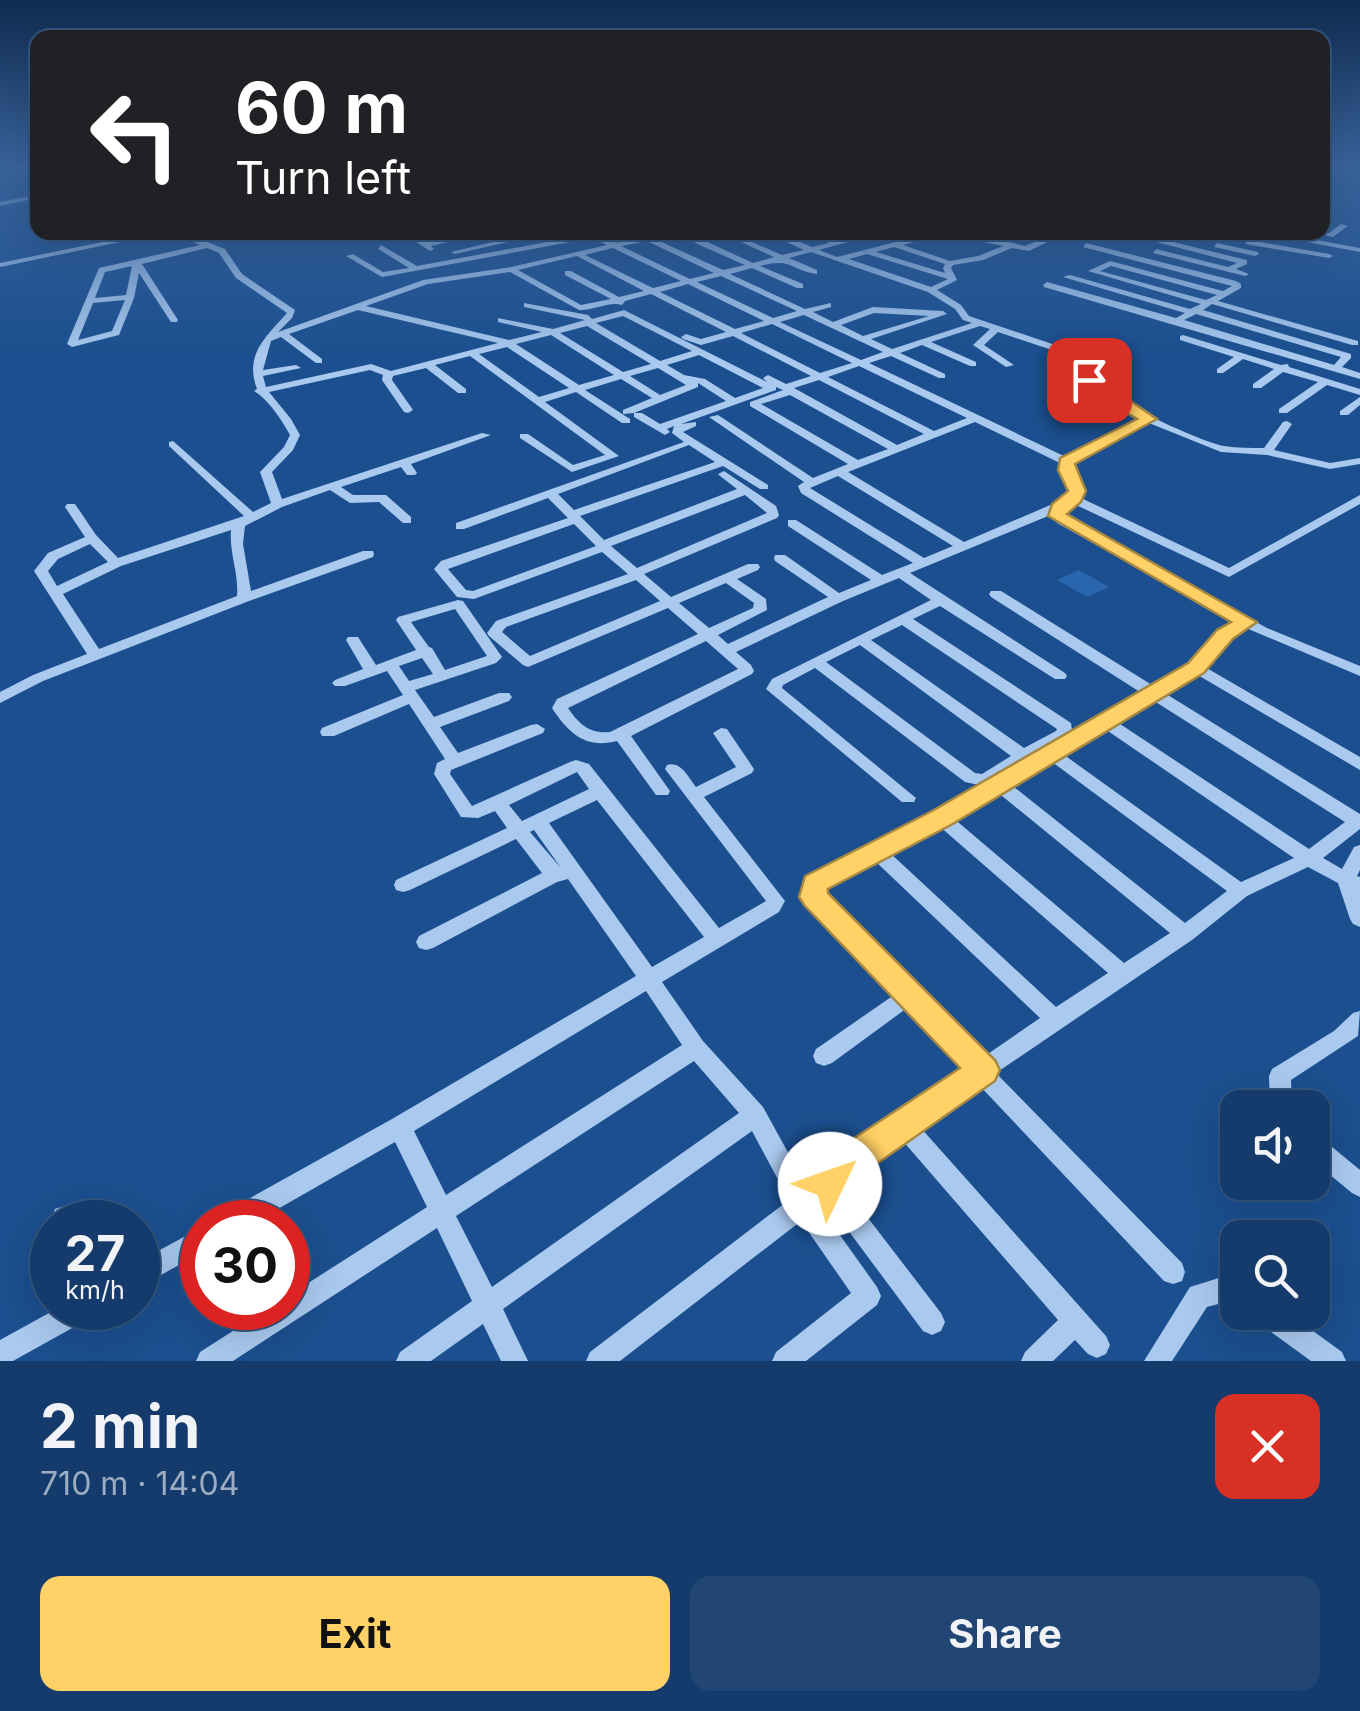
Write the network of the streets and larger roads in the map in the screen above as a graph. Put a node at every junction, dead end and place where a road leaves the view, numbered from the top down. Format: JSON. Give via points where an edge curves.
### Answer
{"nodes":[{"id":1,"x":124,"y":240,"type":"edge"},
{"id":2,"x":194,"y":240,"type":"edge"},
{"id":3,"x":416,"y":240,"type":"edge"},
{"id":4,"x":448,"y":240,"type":"edge"},
{"id":5,"x":512,"y":240,"type":"edge"},
{"id":6,"x":552,"y":240,"type":"edge"},
{"id":7,"x":568,"y":240,"type":"edge"},
{"id":8,"x":601,"y":240,"type":"edge"},
{"id":9,"x":640,"y":240,"type":"edge"},
{"id":10,"x":652,"y":240,"type":"edge"},
{"id":11,"x":702,"y":240,"type":"edge"},
{"id":12,"x":743,"y":240,"type":"edge"},
{"id":13,"x":786,"y":240,"type":"edge"},
{"id":14,"x":829,"y":240,"type":"edge"},
{"id":15,"x":852,"y":240,"type":"edge"},
{"id":16,"x":912,"y":240,"type":"edge"},
{"id":17,"x":987,"y":240,"type":"edge"},
{"id":18,"x":1047,"y":240,"type":"edge"},
{"id":19,"x":1074,"y":240,"type":"edge"},
{"id":20,"x":1128,"y":240,"type":"edge"},
{"id":21,"x":1137,"y":240,"type":"edge"},
{"id":22,"x":1203,"y":240,"type":"joint"},
{"id":23,"x":1251,"y":240,"type":"edge"},
{"id":24,"x":1261,"y":240,"type":"edge"},
{"id":25,"x":1270,"y":240,"type":"edge"},
{"id":26,"x":698,"y":241,"type":"junction"},
{"id":27,"x":558,"y":243,"type":"junction"},
{"id":28,"x":838,"y":244,"type":"junction"},
{"id":29,"x":424,"y":245,"type":"junction"},
{"id":30,"x":896,"y":245,"type":"junction"},
{"id":31,"x":209,"y":246,"type":"junction"},
{"id":32,"x":614,"y":246,"type":"junction"},
{"id":33,"x":1011,"y":246,"type":"junction"},
{"id":34,"x":381,"y":247,"type":"dead end"},
{"id":35,"x":669,"y":248,"type":"junction"},
{"id":36,"x":1191,"y":249,"type":"junction"},
{"id":37,"x":1360,"y":250,"type":"edge"},
{"id":38,"x":811,"y":251,"type":"junction"},
{"id":39,"x":869,"y":252,"type":"junction"},
{"id":40,"x":578,"y":254,"type":"junction"},
{"id":41,"x":1254,"y":254,"type":"dead end"},
{"id":42,"x":350,"y":256,"type":"dead end"},
{"id":43,"x":1176,"y":256,"type":"junction"},
{"id":44,"x":1275,"y":256,"type":"dead end"},
{"id":45,"x":1329,"y":256,"type":"dead end"},
{"id":46,"x":446,"y":258,"type":"junction"},
{"id":47,"x":489,"y":258,"type":"junction"},
{"id":48,"x":783,"y":258,"type":"junction"},
{"id":49,"x":640,"y":259,"type":"junction"},
{"id":50,"x":841,"y":259,"type":"junction"},
{"id":51,"x":950,"y":262,"type":"junction"},
{"id":52,"x":0,"y":264,"type":"edge"},
{"id":53,"x":137,"y":264,"type":"junction"},
{"id":54,"x":1159,"y":264,"type":"junction"},
{"id":55,"x":602,"y":266,"type":"junction"},
{"id":56,"x":753,"y":266,"type":"junction"},
{"id":57,"x":414,"y":267,"type":"junction"},
{"id":58,"x":508,"y":270,"type":"junction"},
{"id":59,"x":1229,"y":270,"type":"junction"},
{"id":60,"x":814,"y":272,"type":"dead end"},
{"id":61,"x":568,"y":273,"type":"junction"},
{"id":62,"x":721,"y":274,"type":"junction"},
{"id":63,"x":1244,"y":274,"type":"dead end"},
{"id":64,"x":1067,"y":277,"type":"dead end"},
{"id":65,"x":954,"y":278,"type":"junction"},
{"id":66,"x":534,"y":281,"type":"junction"},
{"id":67,"x":686,"y":282,"type":"junction"},
{"id":68,"x":1046,"y":285,"type":"dead end"},
{"id":69,"x":800,"y":286,"type":"dead end"},
{"id":70,"x":931,"y":290,"type":"junction"},
{"id":71,"x":651,"y":292,"type":"junction"},
{"id":72,"x":1224,"y":294,"type":"junction"},
{"id":73,"x":130,"y":298,"type":"junction"},
{"id":74,"x":618,"y":300,"type":"junction"},
{"id":75,"x":1209,"y":302,"type":"junction"},
{"id":76,"x":90,"y":304,"type":"junction"},
{"id":77,"x":161,"y":304,"type":"junction"},
{"id":78,"x":527,"y":305,"type":"dead end"},
{"id":79,"x":828,"y":305,"type":"dead end"},
{"id":80,"x":358,"y":306,"type":"junction"},
{"id":81,"x":72,"y":308,"type":"dead end"},
{"id":82,"x":960,"y":309,"type":"junction"},
{"id":83,"x":1193,"y":311,"type":"junction"},
{"id":84,"x":804,"y":312,"type":"junction"},
{"id":85,"x":943,"y":314,"type":"junction"},
{"id":86,"x":174,"y":320,"type":"dead end"},
{"id":87,"x":501,"y":320,"type":"dead end"},
{"id":88,"x":592,"y":321,"type":"junction"},
{"id":89,"x":1176,"y":321,"type":"junction"},
{"id":90,"x":769,"y":322,"type":"junction"},
{"id":91,"x":980,"y":323,"type":"junction"},
{"id":92,"x":833,"y":325,"type":"junction"},
{"id":93,"x":996,"y":329,"type":"junction"},
{"id":94,"x":552,"y":331,"type":"junction"},
{"id":95,"x":734,"y":333,"type":"junction"},
{"id":96,"x":283,"y":334,"type":"junction"},
{"id":97,"x":1183,"y":338,"type":"dead end"},
{"id":98,"x":862,"y":339,"type":"junction"},
{"id":99,"x":266,"y":340,"type":"junction"},
{"id":100,"x":508,"y":343,"type":"junction"},
{"id":101,"x":924,"y":343,"type":"junction"},
{"id":102,"x":1355,"y":343,"type":"dead end"},
{"id":103,"x":703,"y":348,"type":"junction"},
{"id":104,"x":472,"y":353,"type":"junction"},
{"id":105,"x":891,"y":354,"type":"junction"},
{"id":106,"x":1241,"y":356,"type":"junction"},
{"id":107,"x":1296,"y":358,"type":"junction"},
{"id":108,"x":319,"y":361,"type":"dead end"},
{"id":109,"x":428,"y":364,"type":"junction"},
{"id":110,"x":659,"y":364,"type":"junction"},
{"id":111,"x":974,"y":364,"type":"dead end"},
{"id":112,"x":858,"y":365,"type":"junction"},
{"id":113,"x":1009,"y":365,"type":"dead end"},
{"id":114,"x":296,"y":368,"type":"dead end"},
{"id":115,"x":1282,"y":368,"type":"junction"},
{"id":116,"x":1335,"y":369,"type":"junction"},
{"id":117,"x":1220,"y":371,"type":"dead end"},
{"id":118,"x":256,"y":374,"type":"junction"},
{"id":119,"x":388,"y":374,"type":"junction"},
{"id":120,"x":621,"y":376,"type":"junction"},
{"id":121,"x":822,"y":376,"type":"junction"},
{"id":122,"x":942,"y":376,"type":"dead end"},
{"id":123,"x":1360,"y":376,"type":"edge"},
{"id":124,"x":684,"y":378,"type":"junction"},
{"id":125,"x":1326,"y":381,"type":"junction"},
{"id":126,"x":1257,"y":386,"type":"dead end"},
{"id":127,"x":580,"y":388,"type":"junction"},
{"id":128,"x":788,"y":390,"type":"junction"},
{"id":129,"x":462,"y":391,"type":"dead end"},
{"id":130,"x":260,"y":392,"type":"junction"},
{"id":131,"x":1360,"y":392,"type":"edge"},
{"id":132,"x":663,"y":398,"type":"junction"},
{"id":133,"x":1360,"y":400,"type":"edge"},
{"id":134,"x":537,"y":401,"type":"junction"},
{"id":135,"x":746,"y":403,"type":"junction"},
{"id":136,"x":408,"y":410,"type":"dead end"},
{"id":137,"x":1283,"y":411,"type":"dead end"},
{"id":138,"x":1344,"y":413,"type":"dead end"},
{"id":139,"x":696,"y":415,"type":"junction"},
{"id":140,"x":714,"y":416,"type":"junction"},
{"id":141,"x":628,"y":417,"type":"junction"},
{"id":142,"x":1149,"y":419,"type":"junction"},
{"id":143,"x":971,"y":420,"type":"junction"},
{"id":144,"x":1287,"y":424,"type":"dead end"},
{"id":145,"x":659,"y":428,"type":"junction"},
{"id":146,"x":932,"y":434,"type":"junction"},
{"id":147,"x":486,"y":435,"type":"dead end"},
{"id":148,"x":524,"y":436,"type":"dead end"},
{"id":149,"x":173,"y":444,"type":"dead end"},
{"id":150,"x":684,"y":445,"type":"junction"},
{"id":151,"x":895,"y":448,"type":"junction"},
{"id":152,"x":1267,"y":452,"type":"junction"},
{"id":153,"x":1360,"y":460,"type":"edge"},
{"id":154,"x":1066,"y":462,"type":"junction"},
{"id":155,"x":856,"y":464,"type":"junction"},
{"id":156,"x":718,"y":465,"type":"junction"},
{"id":157,"x":838,"y":471,"type":"junction"},
{"id":158,"x":812,"y":482,"type":"junction"},
{"id":159,"x":332,"y":486,"type":"junction"},
{"id":160,"x":764,"y":487,"type":"dead end"},
{"id":161,"x":746,"y":490,"type":"junction"},
{"id":162,"x":550,"y":492,"type":"junction"},
{"id":163,"x":1074,"y":498,"type":"junction"},
{"id":164,"x":1360,"y":498,"type":"edge"},
{"id":165,"x":278,"y":504,"type":"junction"},
{"id":166,"x":71,"y":507,"type":"dead end"},
{"id":167,"x":1058,"y":508,"type":"junction"},
{"id":168,"x":574,"y":517,"type":"junction"},
{"id":169,"x":253,"y":518,"type":"junction"},
{"id":170,"x":407,"y":520,"type":"dead end"},
{"id":171,"x":792,"y":523,"type":"dead end"},
{"id":172,"x":239,"y":524,"type":"junction"},
{"id":173,"x":460,"y":526,"type":"dead end"},
{"id":174,"x":92,"y":538,"type":"junction"},
{"id":175,"x":603,"y":546,"type":"junction"},
{"id":176,"x":960,"y":546,"type":"junction"},
{"id":177,"x":368,"y":554,"type":"dead end"},
{"id":178,"x":780,"y":558,"type":"dead end"},
{"id":179,"x":116,"y":563,"type":"junction"},
{"id":180,"x":922,"y":563,"type":"junction"},
{"id":181,"x":754,"y":567,"type":"dead end"},
{"id":182,"x":900,"y":572,"type":"junction"},
{"id":183,"x":636,"y":574,"type":"junction"},
{"id":184,"x":727,"y":578,"type":"junction"},
{"id":185,"x":880,"y":580,"type":"junction"},
{"id":186,"x":56,"y":592,"type":"junction"},
{"id":187,"x":996,"y":594,"type":"dead end"},
{"id":188,"x":244,"y":598,"type":"junction"},
{"id":189,"x":838,"y":598,"type":"junction"},
{"id":190,"x":941,"y":600,"type":"junction"},
{"id":191,"x":671,"y":603,"type":"junction"},
{"id":192,"x":905,"y":620,"type":"junction"},
{"id":193,"x":1246,"y":622,"type":"junction"},
{"id":194,"x":709,"y":636,"type":"junction"},
{"id":195,"x":354,"y":640,"type":"dead end"},
{"id":196,"x":862,"y":640,"type":"junction"},
{"id":197,"x":427,"y":651,"type":"junction"},
{"id":198,"x":726,"y":651,"type":"junction"},
{"id":199,"x":95,"y":655,"type":"junction"},
{"id":200,"x":816,"y":662,"type":"junction"},
{"id":201,"x":391,"y":665,"type":"junction"},
{"id":202,"x":1196,"y":668,"type":"junction"},
{"id":203,"x":372,"y":671,"type":"junction"},
{"id":204,"x":1360,"y":671,"type":"edge"},
{"id":205,"x":441,"y":676,"type":"junction"},
{"id":206,"x":1060,"y":676,"type":"dead end"},
{"id":207,"x":340,"y":683,"type":"dead end"},
{"id":208,"x":409,"y":693,"type":"junction"},
{"id":209,"x":1148,"y":693,"type":"junction"},
{"id":210,"x":504,"y":697,"type":"dead end"},
{"id":211,"x":0,"y":698,"type":"edge"},
{"id":212,"x":1105,"y":720,"type":"junction"},
{"id":213,"x":432,"y":724,"type":"junction"},
{"id":214,"x":538,"y":729,"type":"dead end"},
{"id":215,"x":328,"y":732,"type":"dead end"},
{"id":216,"x":621,"y":734,"type":"junction"},
{"id":217,"x":720,"y":734,"type":"dead end"},
{"id":218,"x":1050,"y":753,"type":"junction"},
{"id":219,"x":1023,"y":756,"type":"junction"},
{"id":220,"x":455,"y":760,"type":"junction"},
{"id":221,"x":1360,"y":764,"type":"edge"},
{"id":222,"x":673,"y":769,"type":"dead end"},
{"id":223,"x":999,"y":784,"type":"junction"},
{"id":224,"x":600,"y":791,"type":"junction"},
{"id":225,"x":662,"y":791,"type":"dead end"},
{"id":226,"x":694,"y":794,"type":"junction"},
{"id":227,"x":908,"y":798,"type":"dead end"},
{"id":228,"x":498,"y":803,"type":"junction"},
{"id":229,"x":942,"y":818,"type":"junction"},
{"id":230,"x":537,"y":820,"type":"junction"},
{"id":231,"x":1359,"y":821,"type":"edge"},
{"id":232,"x":516,"y":830,"type":"junction"},
{"id":233,"x":877,"y":852,"type":"junction"},
{"id":234,"x":1360,"y":852,"type":"edge"},
{"id":235,"x":1309,"y":859,"type":"junction"},
{"id":236,"x":564,"y":875,"type":"junction"},
{"id":237,"x":1353,"y":882,"type":"edge"},
{"id":238,"x":403,"y":886,"type":"dead end"},
{"id":239,"x":1240,"y":890,"type":"junction"},
{"id":240,"x":1360,"y":919,"type":"edge"},
{"id":241,"x":1185,"y":934,"type":"junction"},
{"id":242,"x":717,"y":940,"type":"junction"},
{"id":243,"x":426,"y":942,"type":"dead end"},
{"id":244,"x":1124,"y":974,"type":"junction"},
{"id":245,"x":649,"y":979,"type":"junction"},
{"id":246,"x":909,"y":995,"type":"junction"},
{"id":247,"x":1056,"y":1019,"type":"junction"},
{"id":248,"x":1360,"y":1020,"type":"edge"},
{"id":249,"x":696,"y":1048,"type":"junction"},
{"id":250,"x":824,"y":1056,"type":"dead end"},
{"id":251,"x":984,"y":1070,"type":"junction"},
{"id":252,"x":1281,"y":1090,"type":"edge"},
{"id":253,"x":755,"y":1115,"type":"junction"},
{"id":254,"x":400,"y":1127,"type":"junction"},
{"id":255,"x":906,"y":1127,"type":"junction"},
{"id":256,"x":1330,"y":1160,"type":"edge"},
{"id":257,"x":1360,"y":1185,"type":"edge"},
{"id":258,"x":271,"y":1200,"type":"edge"},
{"id":259,"x":804,"y":1204,"type":"junction"},
{"id":260,"x":442,"y":1213,"type":"junction"},
{"id":261,"x":1172,"y":1272,"type":"dead end"},
{"id":262,"x":1220,"y":1291,"type":"edge"},
{"id":263,"x":489,"y":1305,"type":"junction"},
{"id":264,"x":1076,"y":1321,"type":"junction"},
{"id":265,"x":932,"y":1322,"type":"dead end"},
{"id":266,"x":50,"y":1330,"type":"edge"},
{"id":267,"x":1290,"y":1330,"type":"edge"},
{"id":268,"x":1097,"y":1345,"type":"dead end"},
{"id":269,"x":16,"y":1353,"type":"edge"},
{"id":270,"x":208,"y":1361,"type":"edge"},
{"id":271,"x":409,"y":1361,"type":"edge"},
{"id":272,"x":515,"y":1361,"type":"edge"},
{"id":273,"x":599,"y":1361,"type":"edge"},
{"id":274,"x":785,"y":1361,"type":"edge"},
{"id":275,"x":1034,"y":1361,"type":"edge"},
{"id":276,"x":1157,"y":1361,"type":"edge"},
{"id":277,"x":1333,"y":1361,"type":"edge"}],
"edges":[{"from":1,"to":52,"type":"street"},
{"from":2,"to":31,"type":"street"},
{"from":3,"to":29,"type":"street"},
{"from":4,"to":29,"type":"street"},
{"from":5,"to":46,"type":"street"},
{"from":6,"to":27,"type":"street"},
{"from":7,"to":27,"type":"street"},
{"from":8,"to":32,"type":"street"},
{"from":9,"to":32,"type":"street"},
{"from":10,"to":35,"type":"street"},
{"from":11,"to":26,"type":"street"},
{"from":12,"to":48,"type":"street"},
{"from":13,"to":38,"type":"street"},
{"from":14,"to":28,"type":"street"},
{"from":15,"to":28,"type":"street"},
{"from":16,"to":30,"type":"street"},
{"from":17,"to":33,"type":"street"},
{"from":18,"to":33,"type":"street","via":[[1026,250]]},
{"from":19,"to":54,"type":"street"},
{"from":20,"to":43,"type":"street"},
{"from":21,"to":36,"type":"street"},
{"from":22,"to":36,"type":"street"},
{"from":22,"to":41,"type":"street"},
{"from":23,"to":44,"type":"street","via":[[1246,250]]},
{"from":24,"to":45,"type":"street"},
{"from":25,"to":37,"type":"street"},
{"from":26,"to":35,"type":"street"},
{"from":26,"to":56,"type":"street"},
{"from":27,"to":47,"type":"street"},
{"from":28,"to":38,"type":"street"},
{"from":29,"to":46,"type":"street"},
{"from":30,"to":39,"type":"street"},
{"from":30,"to":51,"type":"street"},
{"from":31,"to":53,"type":"street"},
{"from":31,"to":99,"type":"street","via":[[225,254],[239,276],[291,309]]},
{"from":32,"to":40,"type":"street"},
{"from":32,"to":49,"type":"street"},
{"from":33,"to":51,"type":"street"},
{"from":34,"to":57,"type":"street"},
{"from":35,"to":62,"type":"street"},
{"from":36,"to":43,"type":"street"},
{"from":36,"to":59,"type":"street","via":[[1244,262]]},
{"from":38,"to":48,"type":"street"},
{"from":38,"to":50,"type":"street"},
{"from":39,"to":50,"type":"street"},
{"from":39,"to":65,"type":"street"},
{"from":40,"to":55,"type":"street"},
{"from":40,"to":58,"type":"street"},
{"from":42,"to":57,"type":"street","via":[[380,275]]},
{"from":43,"to":54,"type":"street"},
{"from":43,"to":59,"type":"street"},
{"from":46,"to":47,"type":"street"},
{"from":46,"to":57,"type":"street"},
{"from":47,"to":58,"type":"street"},
{"from":48,"to":56,"type":"street"},
{"from":48,"to":60,"type":"street"},
{"from":49,"to":55,"type":"street"},
{"from":49,"to":67,"type":"street"},
{"from":50,"to":70,"type":"street"},
{"from":51,"to":65,"type":"street"},
{"from":53,"to":73,"type":"street"},
{"from":53,"to":76,"type":"street","via":[[102,270]]},
{"from":53,"to":77,"type":"street"},
{"from":54,"to":72,"type":"street","via":[[1238,286]]},
{"from":55,"to":61,"type":"street"},
{"from":55,"to":71,"type":"street"},
{"from":56,"to":62,"type":"street"},
{"from":56,"to":69,"type":"street"},
{"from":58,"to":66,"type":"street"},
{"from":58,"to":80,"type":"street","via":[[426,282]]},
{"from":59,"to":63,"type":"street"},
{"from":61,"to":66,"type":"street"},
{"from":61,"to":74,"type":"street"},
{"from":62,"to":67,"type":"street"},
{"from":62,"to":84,"type":"street"},
{"from":64,"to":83,"type":"street"},
{"from":65,"to":70,"type":"street"},
{"from":66,"to":74,"type":"street","via":[[581,308]]},
{"from":67,"to":71,"type":"street"},
{"from":67,"to":90,"type":"street"},
{"from":68,"to":89,"type":"street"},
{"from":70,"to":82,"type":"street"},
{"from":71,"to":74,"type":"street"},
{"from":71,"to":95,"type":"street"},
{"from":72,"to":75,"type":"street"},
{"from":72,"to":75,"type":"street","via":[[1110,263],[1091,270]]},
{"from":73,"to":76,"type":"street"},
{"from":73,"to":76,"type":"street","via":[[116,333],[72,344]]},
{"from":73,"to":77,"type":"street"},
{"from":74,"to":95,"type":"street","via":[[696,342]]},
{"from":75,"to":83,"type":"street"},
{"from":75,"to":102,"type":"street"},
{"from":76,"to":81,"type":"street"},
{"from":77,"to":86,"type":"street"},
{"from":78,"to":88,"type":"street"},
{"from":79,"to":84,"type":"street"},
{"from":80,"to":96,"type":"street"},
{"from":80,"to":100,"type":"street"},
{"from":82,"to":85,"type":"street"},
{"from":82,"to":91,"type":"street"},
{"from":83,"to":89,"type":"street"},
{"from":83,"to":116,"type":"street","via":[[1348,356]]},
{"from":84,"to":90,"type":"street"},
{"from":84,"to":92,"type":"street"},
{"from":85,"to":92,"type":"street","via":[[873,310]]},
{"from":85,"to":98,"type":"street"},
{"from":87,"to":94,"type":"street"},
{"from":88,"to":94,"type":"street"},
{"from":88,"to":103,"type":"street","via":[[624,313]]},
{"from":88,"to":110,"type":"street"},
{"from":89,"to":107,"type":"street"},
{"from":90,"to":95,"type":"street"},
{"from":90,"to":112,"type":"street"},
{"from":91,"to":93,"type":"street"},
{"from":91,"to":101,"type":"street"},
{"from":92,"to":98,"type":"street"},
{"from":93,"to":113,"type":"street","via":[[978,344]]},
{"from":93,"to":142,"type":"street","via":[[1082,358],[1094,386]]},
{"from":94,"to":100,"type":"street"},
{"from":94,"to":120,"type":"street"},
{"from":95,"to":121,"type":"street"},
{"from":96,"to":99,"type":"street"},
{"from":96,"to":108,"type":"street"},
{"from":97,"to":106,"type":"street"},
{"from":98,"to":105,"type":"street"},
{"from":99,"to":118,"type":"street"},
{"from":100,"to":104,"type":"street"},
{"from":100,"to":127,"type":"street"},
{"from":101,"to":105,"type":"street"},
{"from":101,"to":111,"type":"street"},
{"from":103,"to":110,"type":"street"},
{"from":103,"to":128,"type":"street"},
{"from":103,"to":135,"type":"street","via":[[772,388]]},
{"from":104,"to":109,"type":"street"},
{"from":104,"to":134,"type":"street"},
{"from":105,"to":112,"type":"street"},
{"from":105,"to":122,"type":"street"},
{"from":106,"to":115,"type":"street"},
{"from":106,"to":117,"type":"street"},
{"from":107,"to":115,"type":"street"},
{"from":107,"to":116,"type":"street"},
{"from":109,"to":119,"type":"street"},
{"from":109,"to":129,"type":"street"},
{"from":110,"to":120,"type":"street"},
{"from":110,"to":124,"type":"street"},
{"from":112,"to":121,"type":"street"},
{"from":112,"to":143,"type":"street"},
{"from":114,"to":118,"type":"street"},
{"from":115,"to":125,"type":"street"},
{"from":115,"to":126,"type":"street"},
{"from":116,"to":123,"type":"street"},
{"from":118,"to":130,"type":"street"},
{"from":119,"to":130,"type":"street","via":[[370,367]]},
{"from":119,"to":136,"type":"street"},
{"from":120,"to":127,"type":"street"},
{"from":120,"to":132,"type":"street"},
{"from":121,"to":128,"type":"street"},
{"from":121,"to":146,"type":"street"},
{"from":124,"to":132,"type":"street","via":[[694,386]]},
{"from":124,"to":135,"type":"street"},
{"from":125,"to":131,"type":"street"},
{"from":125,"to":137,"type":"street"},
{"from":127,"to":134,"type":"street"},
{"from":127,"to":141,"type":"street"},
{"from":128,"to":135,"type":"street"},
{"from":128,"to":151,"type":"street"},
{"from":130,"to":165,"type":"street","via":[[295,435],[266,472]]},
{"from":132,"to":139,"type":"street"},
{"from":132,"to":141,"type":"street"},
{"from":133,"to":138,"type":"street"},
{"from":134,"to":148,"type":"street","via":[[613,456],[566,468]]},
{"from":135,"to":139,"type":"street"},
{"from":135,"to":140,"type":"street"},
{"from":135,"to":155,"type":"street"},
{"from":139,"to":145,"type":"street"},
{"from":140,"to":156,"type":"street","via":[[676,432]]},
{"from":140,"to":158,"type":"street"},
{"from":141,"to":145,"type":"street"},
{"from":142,"to":152,"type":"street","via":[[1212,447]]},
{"from":142,"to":154,"type":"street"},
{"from":143,"to":146,"type":"street"},
{"from":143,"to":154,"type":"street"},
{"from":144,"to":152,"type":"street"},
{"from":145,"to":150,"type":"street"},
{"from":146,"to":151,"type":"street"},
{"from":147,"to":159,"type":"street","via":[[408,468]]},
{"from":149,"to":169,"type":"street"},
{"from":150,"to":156,"type":"street"},
{"from":150,"to":162,"type":"street"},
{"from":151,"to":155,"type":"street"},
{"from":152,"to":153,"type":"street","via":[[1330,466]]},
{"from":154,"to":163,"type":"street"},
{"from":155,"to":157,"type":"street"},
{"from":156,"to":160,"type":"street"},
{"from":156,"to":161,"type":"street"},
{"from":156,"to":168,"type":"street"},
{"from":157,"to":158,"type":"street"},
{"from":157,"to":176,"type":"street"},
{"from":158,"to":180,"type":"street","via":[[805,490]]},
{"from":159,"to":165,"type":"street"},
{"from":159,"to":170,"type":"street","via":[[349,499],[382,498]]},
{"from":161,"to":175,"type":"street"},
{"from":161,"to":183,"type":"street","via":[[773,515]]},
{"from":162,"to":168,"type":"street"},
{"from":162,"to":173,"type":"street"},
{"from":163,"to":164,"type":"street","via":[[1229,573]]},
{"from":163,"to":167,"type":"street"},
{"from":165,"to":169,"type":"street"},
{"from":166,"to":174,"type":"street"},
{"from":167,"to":176,"type":"street"},
{"from":167,"to":193,"type":"street","via":[[1057,516],[1081,532]]},
{"from":168,"to":175,"type":"street"},
{"from":168,"to":175,"type":"street","via":[[441,570],[462,594],[474,596]]},
{"from":169,"to":172,"type":"street"},
{"from":171,"to":185,"type":"street"},
{"from":172,"to":179,"type":"street"},
{"from":172,"to":188,"type":"street","via":[[234,542]]},
{"from":174,"to":179,"type":"street"},
{"from":174,"to":186,"type":"street","via":[[43,564],[42,574]]},
{"from":175,"to":183,"type":"street"},
{"from":176,"to":180,"type":"street"},
{"from":177,"to":188,"type":"street"},
{"from":178,"to":189,"type":"street"},
{"from":179,"to":186,"type":"street"},
{"from":180,"to":182,"type":"street"},
{"from":181,"to":184,"type":"street"},
{"from":182,"to":185,"type":"street"},
{"from":182,"to":190,"type":"street"},
{"from":183,"to":191,"type":"street"},
{"from":183,"to":191,"type":"street","via":[[501,624],[494,633],[527,662]]},
{"from":184,"to":191,"type":"street"},
{"from":184,"to":194,"type":"street","via":[[762,607]]},
{"from":185,"to":189,"type":"street"},
{"from":186,"to":199,"type":"street"},
{"from":187,"to":209,"type":"street"},
{"from":188,"to":199,"type":"street"},
{"from":189,"to":198,"type":"street"},
{"from":190,"to":192,"type":"street"},
{"from":190,"to":206,"type":"street"},
{"from":191,"to":194,"type":"street"},
{"from":192,"to":196,"type":"street"},
{"from":192,"to":219,"type":"street","via":[[1065,727],[1064,734]]},
{"from":193,"to":202,"type":"street"},
{"from":193,"to":204,"type":"street"},
{"from":194,"to":198,"type":"street"},
{"from":194,"to":216,"type":"street","via":[[560,704],[571,726],[587,738]]},
{"from":195,"to":203,"type":"street"},
{"from":196,"to":200,"type":"street"},
{"from":196,"to":219,"type":"street"},
{"from":197,"to":201,"type":"street"},
{"from":197,"to":205,"type":"street"},
{"from":197,"to":205,"type":"street","via":[[404,620],[455,604],[495,651],[491,660]]},
{"from":198,"to":216,"type":"street","via":[[746,672]]},
{"from":199,"to":211,"type":"street"},
{"from":200,"to":219,"type":"street","via":[[970,778],[985,780]]},
{"from":200,"to":227,"type":"street","via":[[774,690]]},
{"from":201,"to":203,"type":"street"},
{"from":201,"to":208,"type":"street"},
{"from":202,"to":209,"type":"street"},
{"from":202,"to":221,"type":"street"},
{"from":203,"to":207,"type":"street"},
{"from":205,"to":208,"type":"street"},
{"from":208,"to":213,"type":"street"},
{"from":208,"to":215,"type":"street"},
{"from":209,"to":212,"type":"street"},
{"from":209,"to":231,"type":"street"},
{"from":210,"to":213,"type":"street"},
{"from":212,"to":218,"type":"street"},
{"from":212,"to":235,"type":"street"},
{"from":213,"to":220,"type":"street"},
{"from":214,"to":220,"type":"street"},
{"from":216,"to":225,"type":"street"},
{"from":217,"to":226,"type":"street","via":[[746,769]]},
{"from":218,"to":223,"type":"street"},
{"from":218,"to":239,"type":"street"},
{"from":220,"to":228,"type":"street","via":[[442,771],[464,810],[471,814]]},
{"from":222,"to":226,"type":"street"},
{"from":223,"to":229,"type":"street"},
{"from":223,"to":241,"type":"street"},
{"from":224,"to":228,"type":"street","via":[[580,766]]},
{"from":224,"to":230,"type":"street"},
{"from":224,"to":242,"type":"street"},
{"from":226,"to":242,"type":"street","via":[[776,901]]},
{"from":228,"to":232,"type":"street"},
{"from":229,"to":233,"type":"street"},
{"from":229,"to":244,"type":"street"},
{"from":230,"to":232,"type":"street"},
{"from":230,"to":236,"type":"street"},
{"from":231,"to":235,"type":"street"},
{"from":232,"to":236,"type":"street"},
{"from":232,"to":238,"type":"street"},
{"from":233,"to":246,"type":"street","via":[[820,879],[812,892]]},
{"from":233,"to":247,"type":"street"},
{"from":234,"to":237,"type":"street"},
{"from":235,"to":237,"type":"street"},
{"from":235,"to":239,"type":"street"},
{"from":236,"to":243,"type":"street"},
{"from":236,"to":245,"type":"street"},
{"from":237,"to":240,"type":"street"},
{"from":239,"to":241,"type":"street"},
{"from":241,"to":244,"type":"street"},
{"from":242,"to":245,"type":"street"},
{"from":244,"to":247,"type":"street"},
{"from":245,"to":249,"type":"street"},
{"from":245,"to":254,"type":"street"},
{"from":246,"to":250,"type":"street"},
{"from":246,"to":251,"type":"street"},
{"from":247,"to":251,"type":"street"},
{"from":248,"to":252,"type":"street","via":[[1335,1046],[1280,1076]]},
{"from":249,"to":253,"type":"street"},
{"from":249,"to":260,"type":"street"},
{"from":251,"to":255,"type":"street"},
{"from":251,"to":261,"type":"street"},
{"from":253,"to":259,"type":"street"},
{"from":253,"to":263,"type":"street"},
{"from":254,"to":258,"type":"street"},
{"from":254,"to":260,"type":"street"},
{"from":255,"to":264,"type":"street"},
{"from":255,"to":265,"type":"street","via":[[834,1172],[830,1184]]},
{"from":256,"to":257,"type":"street"},
{"from":259,"to":273,"type":"street"},
{"from":259,"to":274,"type":"street","via":[[868,1296]]},
{"from":260,"to":263,"type":"street"},
{"from":260,"to":270,"type":"street"},
{"from":262,"to":276,"type":"street","via":[[1199,1296]]},
{"from":263,"to":271,"type":"street"},
{"from":263,"to":272,"type":"street"},
{"from":264,"to":268,"type":"street"},
{"from":264,"to":275,"type":"street"},
{"from":266,"to":269,"type":"street"},
{"from":267,"to":277,"type":"street"}]}
